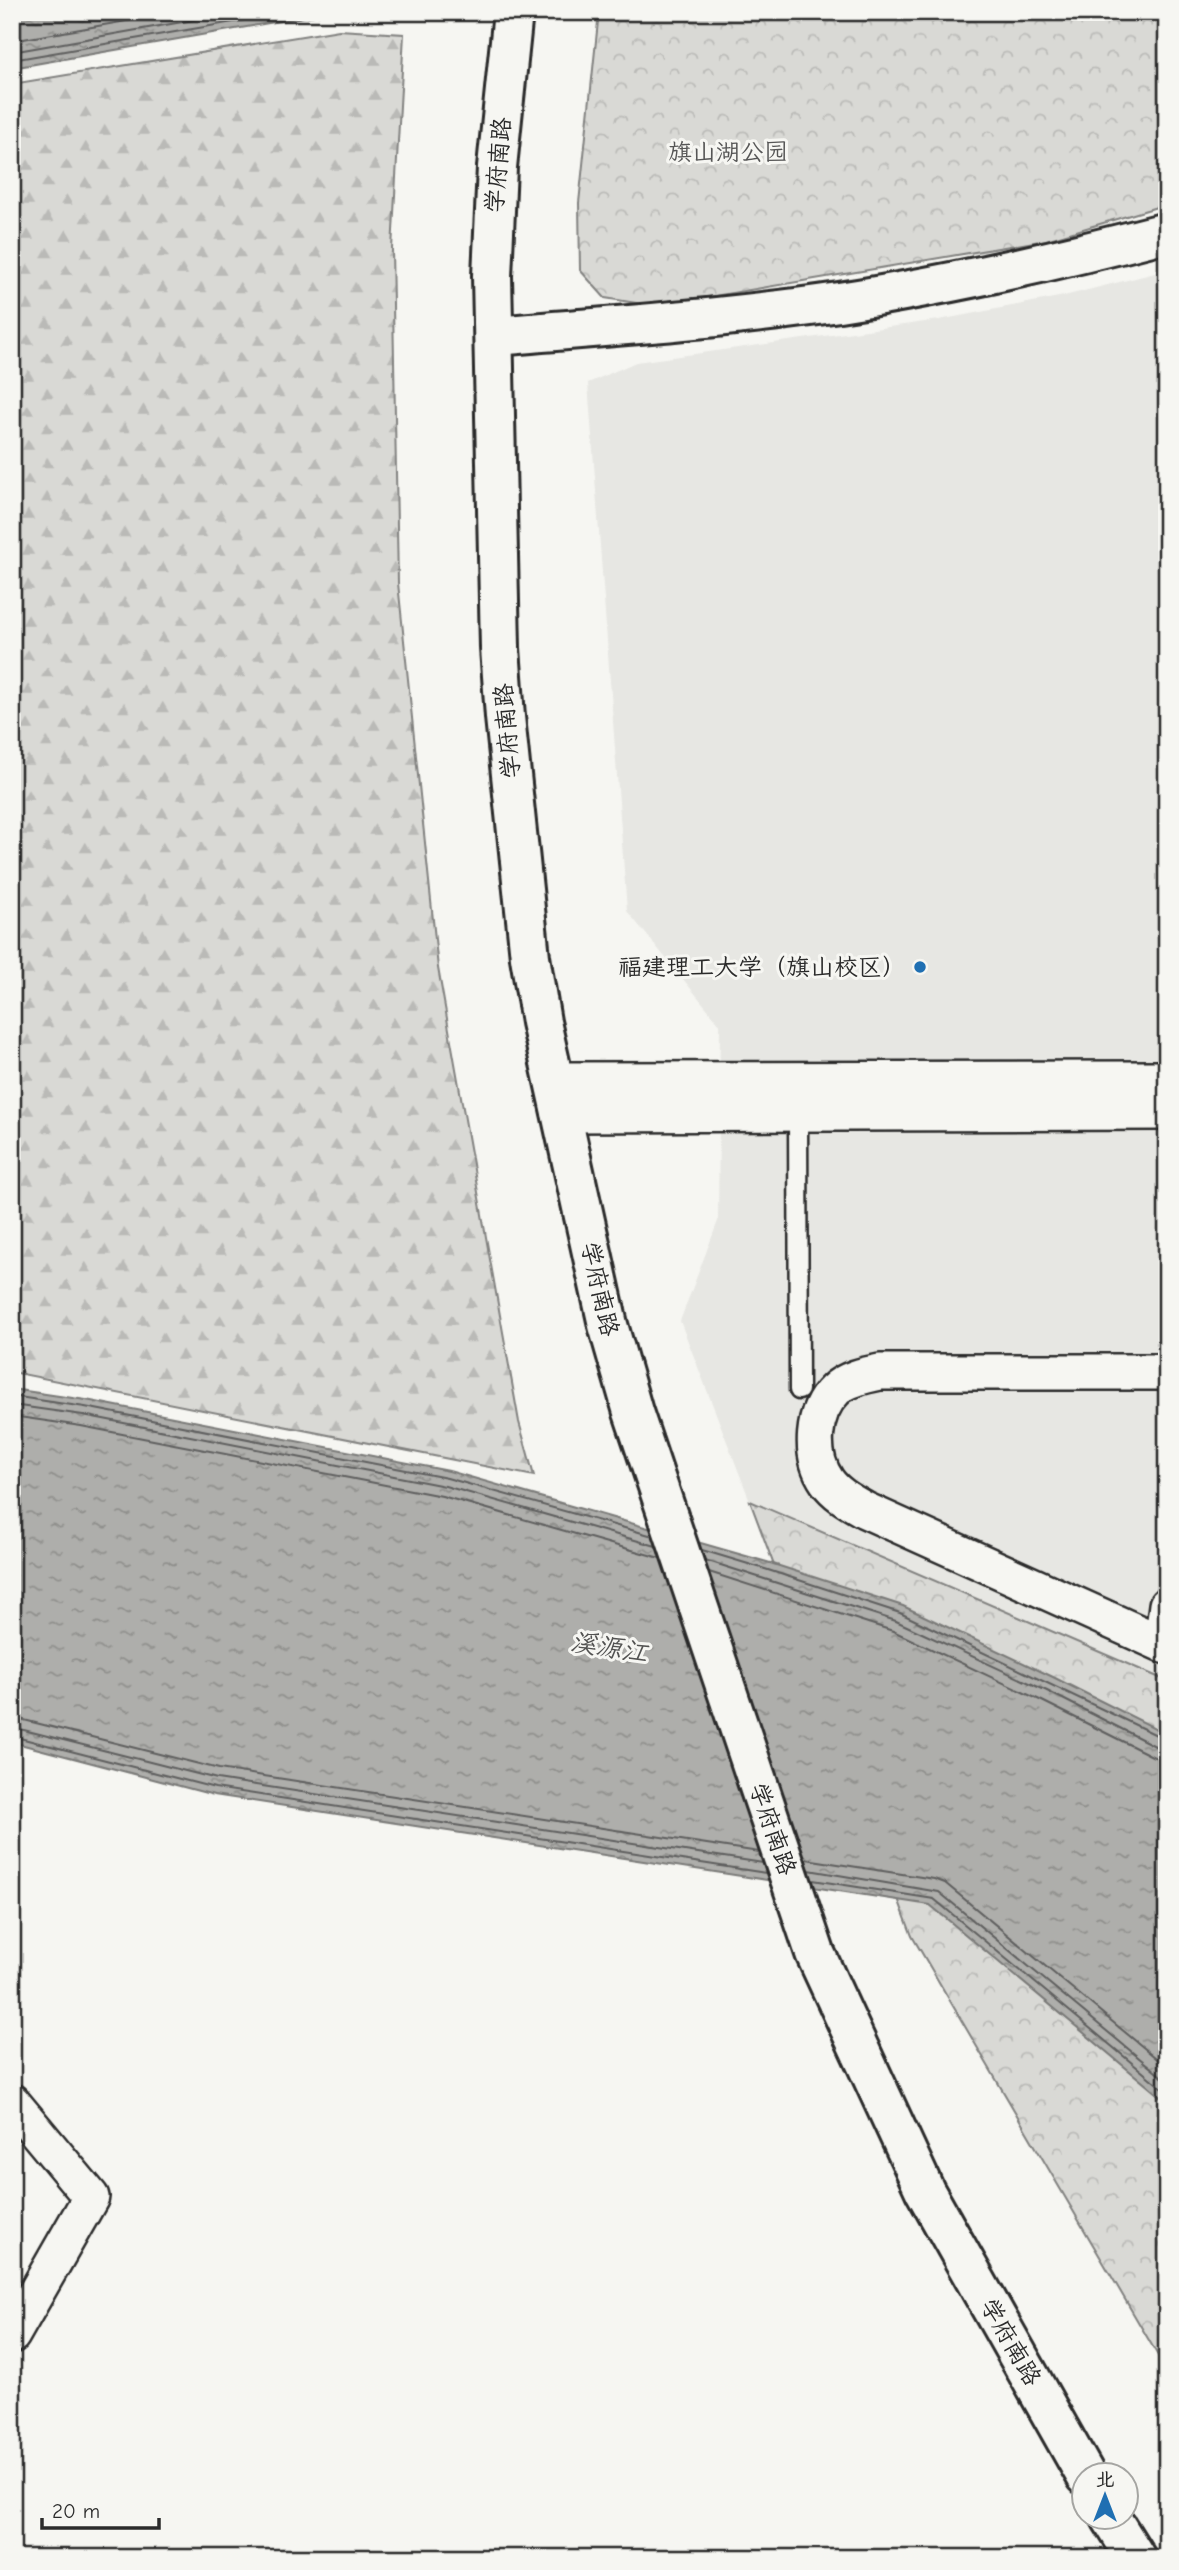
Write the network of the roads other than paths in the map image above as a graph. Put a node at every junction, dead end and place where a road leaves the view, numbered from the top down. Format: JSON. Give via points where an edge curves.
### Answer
{"nodes":[{"id":1,"x":513,"y":12,"type":"edge"},
{"id":2,"x":1167,"y":232,"type":"edge"},
{"id":3,"x":495,"y":336,"type":"junction"},
{"id":4,"x":1167,"y":1079,"type":"edge"},
{"id":5,"x":557,"y":1097,"type":"junction"},
{"id":6,"x":1167,"y":1112,"type":"edge"},
{"id":7,"x":798,"y":1114,"type":"junction"},
{"id":8,"x":1167,"y":1372,"type":"edge"},
{"id":9,"x":799,"y":1390,"type":"dead end"},
{"id":10,"x":1167,"y":1605,"type":"edge"},
{"id":11,"x":1165,"y":1645,"type":"edge"},
{"id":12,"x":12,"y":2102,"type":"edge"},
{"id":13,"x":12,"y":2335,"type":"edge"},
{"id":14,"x":1078,"y":2462,"type":"edge"},
{"id":15,"x":1120,"y":2532,"type":"edge"},
{"id":16,"x":1136,"y":2558,"type":"edge"}],
"edges":[{"from":1,"to":3,"type":"main road","name":"学府南路","via":[[497,167],[492,276]]},
{"from":2,"to":3,"type":"main road","via":[[994,273],[837,302]]},
{"from":3,"to":5,"type":"main road","name":"学府南路","via":[[505,718],[530,957]]},
{"from":4,"to":5,"type":"street"},
{"from":5,"to":7,"type":"street"},
{"from":5,"to":14,"type":"main road","name":"学府南路","via":[[608,1325],[633,1412],[815,1953],[925,2191]]},
{"from":6,"to":7,"type":"street"},
{"from":7,"to":9,"type":"lane"},
{"from":8,"to":11,"type":"street","via":[[880,1371],[856,1377],[835,1390],[822,1409],[815,1433],[817,1461],[841,1496]]},
{"from":10,"to":11,"type":"street"},
{"from":12,"to":13,"type":"street","via":[[91,2197]]},
{"from":15,"to":16,"type":"main road"}]}
